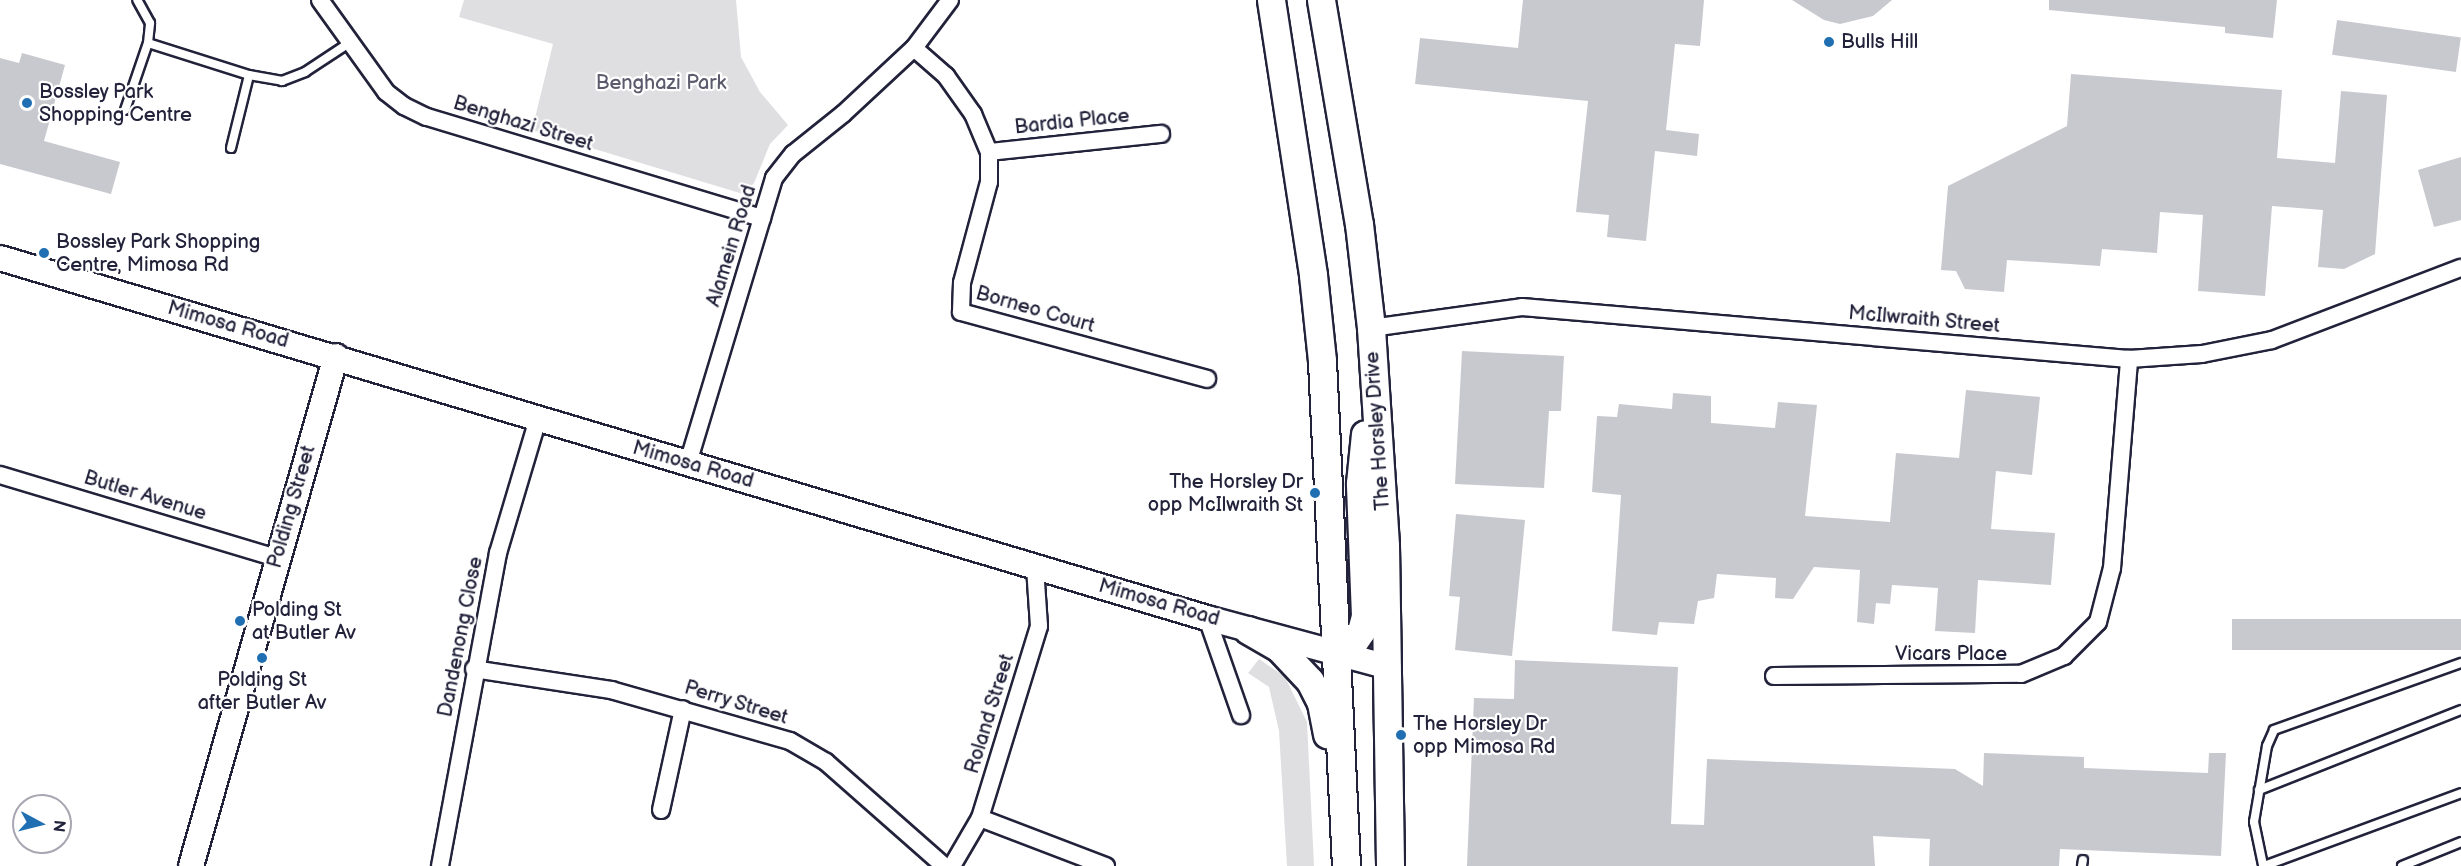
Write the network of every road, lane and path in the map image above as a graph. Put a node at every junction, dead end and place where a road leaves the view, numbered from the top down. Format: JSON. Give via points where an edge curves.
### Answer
{"nodes":[{"id":1,"x":137,"y":0,"type":"edge"},
{"id":2,"x":320,"y":0,"type":"edge"},
{"id":3,"x":950,"y":0,"type":"edge"},
{"id":4,"x":1271,"y":0,"type":"edge"},
{"id":5,"x":1321,"y":0,"type":"edge"},
{"id":6,"x":148,"y":43,"type":"junction"},
{"id":7,"x":349,"y":43,"type":"junction"},
{"id":8,"x":914,"y":48,"type":"junction"},
{"id":9,"x":249,"y":75,"type":"junction"},
{"id":10,"x":125,"y":110,"type":"dead end"},
{"id":11,"x":1161,"y":134,"type":"dead end"},
{"id":12,"x":231,"y":148,"type":"dead end"},
{"id":13,"x":989,"y":152,"type":"junction"},
{"id":14,"x":762,"y":218,"type":"junction"},
{"id":15,"x":0,"y":258,"type":"edge"},
{"id":16,"x":2461,"y":268,"type":"edge"},
{"id":17,"x":1371,"y":328,"type":"junction"},
{"id":18,"x":336,"y":356,"type":"junction"},
{"id":19,"x":2129,"y":359,"type":"junction"},
{"id":20,"x":1207,"y":380,"type":"dead end"},
{"id":21,"x":538,"y":419,"type":"junction"},
{"id":22,"x":688,"y":463,"type":"junction"},
{"id":23,"x":0,"y":475,"type":"edge"},
{"id":24,"x":277,"y":558,"type":"junction"},
{"id":25,"x":1035,"y":567,"type":"junction"},
{"id":26,"x":1207,"y":618,"type":"junction"},
{"id":27,"x":1248,"y":630,"type":"junction"},
{"id":28,"x":1336,"y":654,"type":"junction"},
{"id":29,"x":2461,"y":663,"type":"edge"},
{"id":30,"x":1388,"y":667,"type":"junction"},
{"id":31,"x":474,"y":669,"type":"junction"},
{"id":32,"x":1774,"y":676,"type":"dead end"},
{"id":33,"x":683,"y":709,"type":"junction"},
{"id":34,"x":2461,"y":710,"type":"edge"},
{"id":35,"x":1241,"y":715,"type":"dead end"},
{"id":36,"x":2259,"y":790,"type":"junction"},
{"id":37,"x":2461,"y":793,"type":"edge"},
{"id":38,"x":661,"y":810,"type":"dead end"},
{"id":39,"x":980,"y":818,"type":"junction"},
{"id":40,"x":2461,"y":842,"type":"edge"},
{"id":41,"x":191,"y":866,"type":"edge"},
{"id":42,"x":440,"y":866,"type":"edge"},
{"id":43,"x":944,"y":866,"type":"edge"},
{"id":44,"x":952,"y":866,"type":"edge"},
{"id":45,"x":1106,"y":866,"type":"edge"},
{"id":46,"x":1344,"y":866,"type":"edge"},
{"id":47,"x":1390,"y":866,"type":"edge"},
{"id":48,"x":2264,"y":866,"type":"edge"},
{"id":49,"x":2402,"y":866,"type":"edge"}],
"edges":[{"from":1,"to":6,"type":"lane","via":[[150,23]]},
{"from":2,"to":7,"type":"street","name":"Benghazi Street"},
{"from":3,"to":8,"type":"street","name":"Alamein Road"},
{"from":4,"to":28,"type":"main road","via":[[1321,350]]},
{"from":5,"to":17,"type":"main road","name":"The Horsley Drive","via":[[1354,191]]},
{"from":6,"to":9,"type":"lane"},
{"from":6,"to":10,"type":"lane"},
{"from":7,"to":9,"type":"lane","via":[[305,72],[282,81]]},
{"from":7,"to":14,"type":"street","name":"Benghazi Street","via":[[386,93],[427,117]]},
{"from":8,"to":13,"type":"street","name":"Borneo Court","via":[[946,76],[973,114]]},
{"from":8,"to":14,"type":"street","name":"Alamein Road","via":[[793,154],[774,178]]},
{"from":9,"to":12,"type":"lane"},
{"from":11,"to":13,"type":"street","name":"Bardia Place"},
{"from":13,"to":20,"type":"street","name":"Borneo Court","via":[[989,182],[962,283],[961,312]]},
{"from":14,"to":22,"type":"street","name":"Alamein Road"},
{"from":15,"to":18,"type":"main road","name":"Mimosa Road"},
{"from":16,"to":19,"type":"street","name":"McIlwraith Street","via":[[2272,340],[2202,354]]},
{"from":17,"to":19,"type":"street","name":"McIlwraith Street","via":[[1522,307]]},
{"from":17,"to":28,"type":"main road","via":[[1360,483],[1365,616],[1351,646]]},
{"from":17,"to":30,"type":"main road","name":"The Horsley Drive","via":[[1385,546]]},
{"from":18,"to":21,"type":"main road","name":"Mimosa Road"},
{"from":18,"to":24,"type":"main road","name":"Polding Street"},
{"from":19,"to":32,"type":"street","name":"Vicars Place","via":[[2112,568],[2098,622],[2064,656],[2021,674]]},
{"from":21,"to":22,"type":"main road","name":"Mimosa Road"},
{"from":21,"to":31,"type":"street","name":"Dandenong Close","via":[[498,553]]},
{"from":22,"to":25,"type":"main road","name":"Mimosa Road"},
{"from":23,"to":24,"type":"street","name":"Butler Avenue"},
{"from":24,"to":41,"type":"main road","name":"Polding Street"},
{"from":25,"to":26,"type":"main road","name":"Mimosa Road"},
{"from":25,"to":39,"type":"street","name":"Roland Street","via":[[1039,626]]},
{"from":26,"to":27,"type":"main road","name":"Mimosa Road"},
{"from":26,"to":35,"type":"street"},
{"from":27,"to":28,"type":"main road","name":"Mimosa Road"},
{"from":27,"to":46,"type":"main road","via":[[1296,663],[1321,703],[1326,722],[1329,793]]},
{"from":28,"to":30,"type":"main road","name":"Mimosa Road"},
{"from":28,"to":46,"type":"main road"},
{"from":29,"to":36,"type":"lane","via":[[2274,730]]},
{"from":30,"to":47,"type":"main road","name":"The Horsley Drive"},
{"from":31,"to":33,"type":"street","name":"Perry Street","via":[[611,690]]},
{"from":31,"to":42,"type":"street","name":"Dandenong Close"},
{"from":33,"to":38,"type":"street"},
{"from":33,"to":43,"type":"street","name":"Perry Street","via":[[790,741],[826,762]]},
{"from":34,"to":36,"type":"lane"},
{"from":36,"to":48,"type":"lane","via":[[2254,834]]},
{"from":37,"to":48,"type":"lane"},
{"from":39,"to":44,"type":"street","name":"Roland Street"},
{"from":39,"to":45,"type":"street"},
{"from":40,"to":49,"type":"lane"}]}
